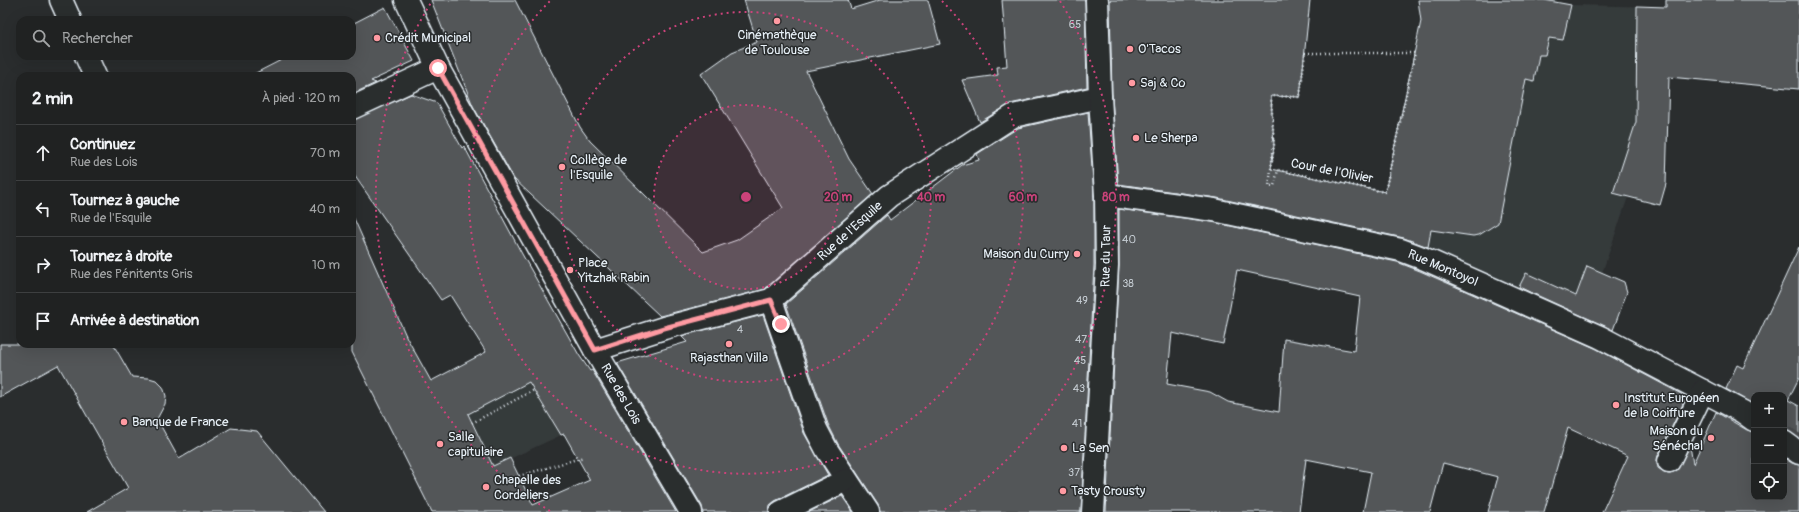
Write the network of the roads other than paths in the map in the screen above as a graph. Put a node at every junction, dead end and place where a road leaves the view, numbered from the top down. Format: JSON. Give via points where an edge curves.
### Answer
{"nodes":[{"id":1,"x":61,"y":0,"type":"edge"},
{"id":2,"x":406,"y":0,"type":"edge"},
{"id":3,"x":1097,"y":0,"type":"edge"},
{"id":4,"x":68,"y":16,"type":"edge"},
{"id":5,"x":88,"y":60,"type":"edge"},
{"id":6,"x":438,"y":68,"type":"junction"},
{"id":7,"x":93,"y":72,"type":"edge"},
{"id":8,"x":1100,"y":97,"type":"junction"},
{"id":9,"x":356,"y":106,"type":"edge"},
{"id":10,"x":1106,"y":195,"type":"junction"},
{"id":11,"x":771,"y":300,"type":"junction"},
{"id":12,"x":595,"y":350,"type":"junction"},
{"id":13,"x":1703,"y":391,"type":"junction"},
{"id":14,"x":1751,"y":418,"type":"edge"},
{"id":15,"x":1669,"y":462,"type":"dead end"},
{"id":16,"x":846,"y":480,"type":"junction"},
{"id":17,"x":690,"y":512,"type":"edge"},
{"id":18,"x":781,"y":512,"type":"edge"},
{"id":19,"x":868,"y":512,"type":"edge"},
{"id":20,"x":1093,"y":512,"type":"edge"}],
"edges":[{"from":1,"to":4,"type":"street"},
{"from":2,"to":6,"type":"street","name":"Rue des Lois"},
{"from":3,"to":8,"type":"street","name":"Rue du Taur"},
{"from":5,"to":7,"type":"street"},
{"from":6,"to":9,"type":"street"},
{"from":6,"to":12,"type":"street","name":"Rue des Lois"},
{"from":8,"to":10,"type":"street","name":"Rue du Taur"},
{"from":8,"to":11,"type":"street","name":"Rue de l'Esquile","via":[[1013,116],[889,196]]},
{"from":10,"to":13,"type":"street","name":"Rue Montoyol","via":[[1214,210],[1401,250],[1600,337]]},
{"from":10,"to":20,"type":"street","name":"Rue du Taur","via":[[1107,265]]},
{"from":11,"to":12,"type":"street","name":"Rue de l'Esquile","via":[[664,328]]},
{"from":11,"to":16,"type":"street","via":[[816,429]]},
{"from":12,"to":17,"type":"street","name":"Rue des Lois"},
{"from":13,"to":14,"type":"street","name":"Rue Montoyol"},
{"from":13,"to":15,"type":"street"},
{"from":16,"to":18,"type":"street"},
{"from":16,"to":19,"type":"street"}]}
